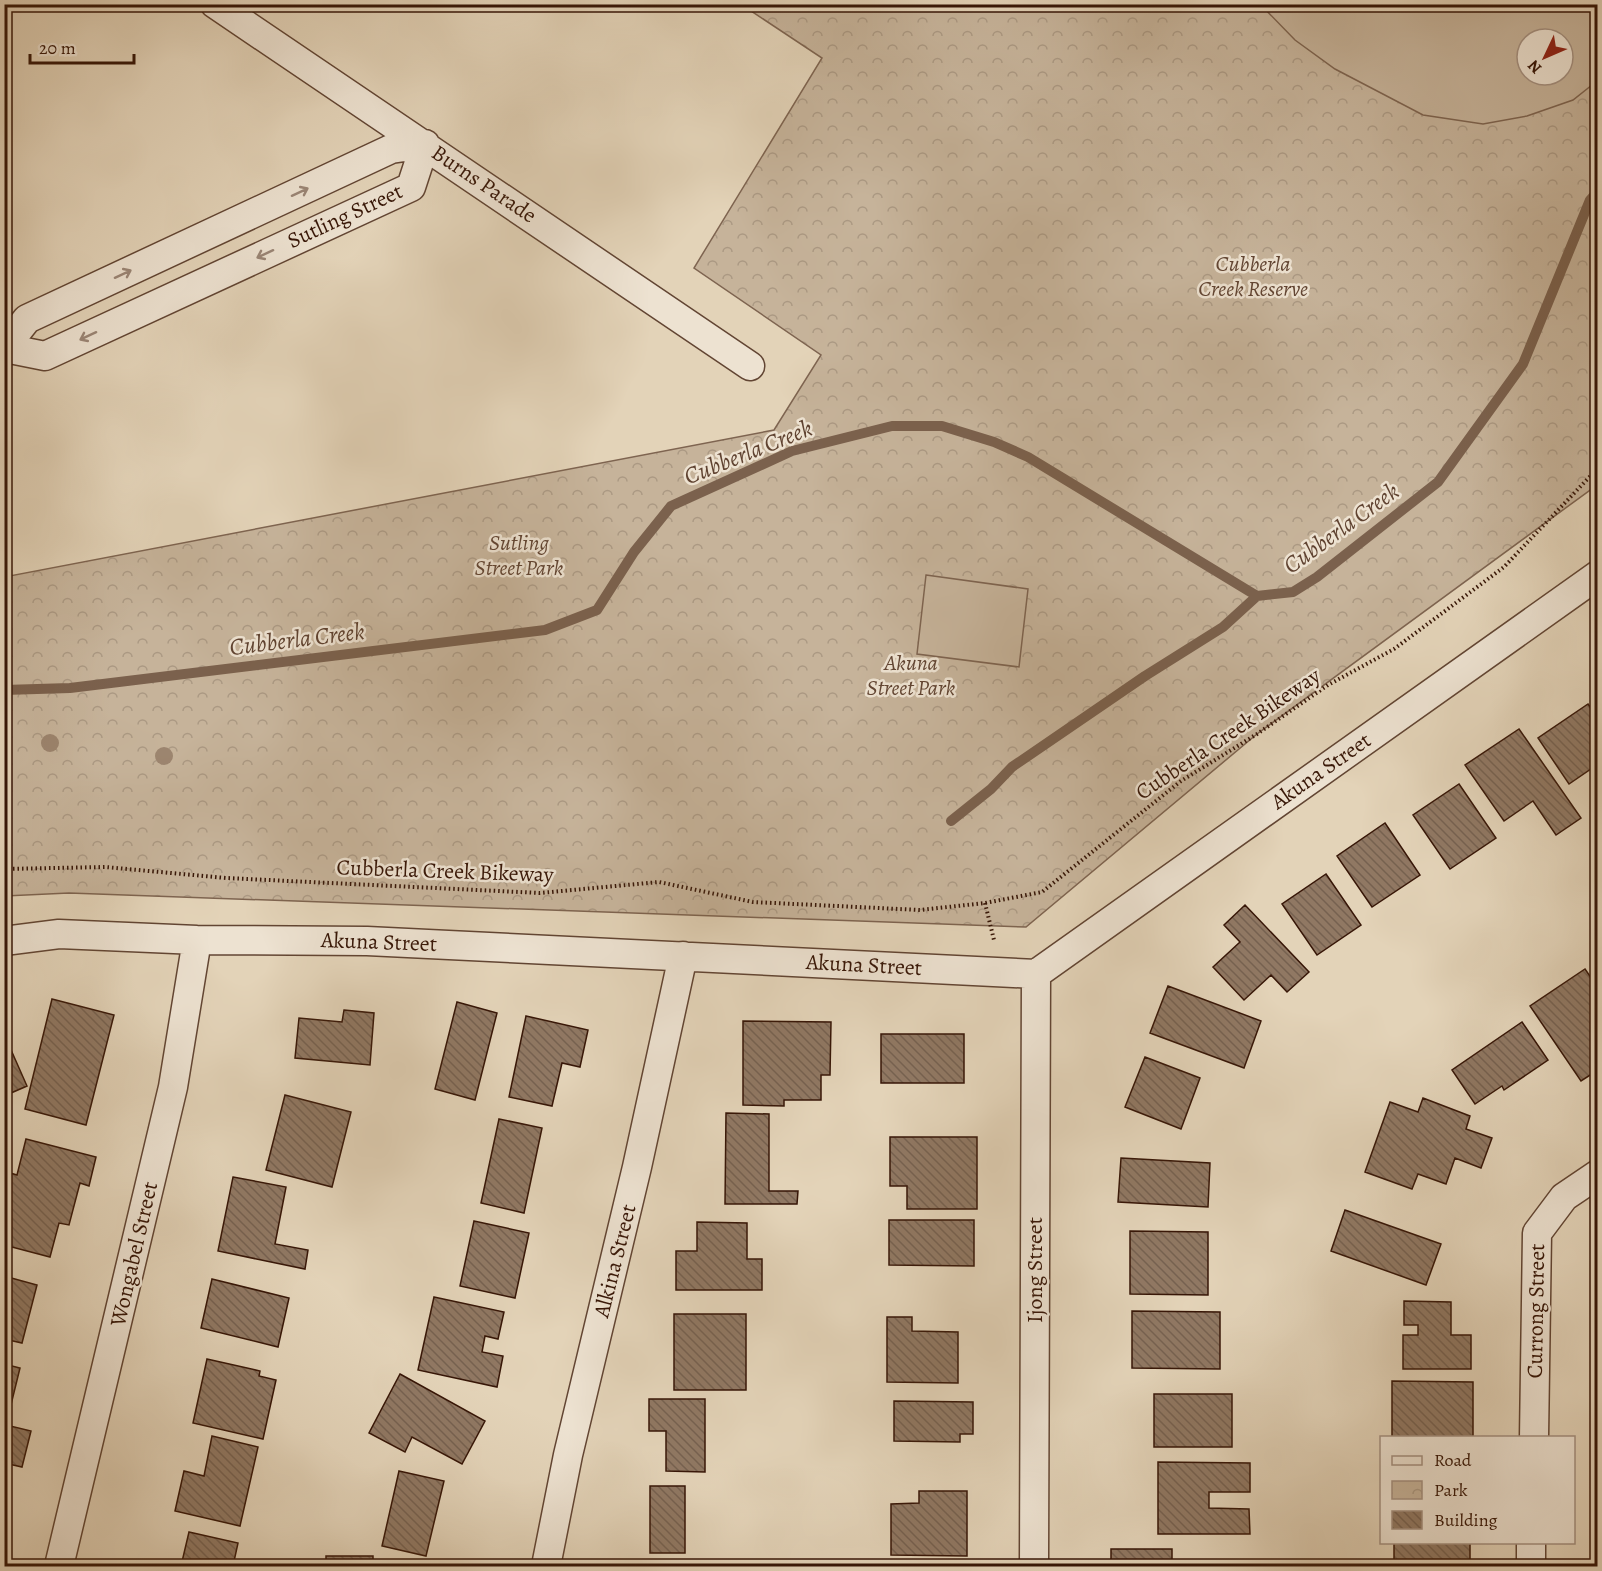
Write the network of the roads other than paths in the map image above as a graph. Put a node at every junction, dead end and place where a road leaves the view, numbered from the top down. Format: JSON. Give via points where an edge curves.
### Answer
{"nodes":[{"id":1,"x":215,"y":4,"type":"edge"},
{"id":2,"x":424,"y":144,"type":"junction"},
{"id":3,"x":5,"y":348,"type":"edge"},
{"id":4,"x":750,"y":366,"type":"dead end"},
{"id":5,"x":1598,"y":575,"type":"edge"},
{"id":6,"x":197,"y":940,"type":"junction"},
{"id":7,"x":4,"y":941,"type":"edge"},
{"id":8,"x":683,"y":956,"type":"junction"},
{"id":9,"x":1036,"y":974,"type":"junction"},
{"id":10,"x":1598,"y":1174,"type":"edge"},
{"id":11,"x":1533,"y":1436,"type":"edge"},
{"id":12,"x":1532,"y":1544,"type":"edge"},
{"id":13,"x":59,"y":1566,"type":"edge"},
{"id":14,"x":546,"y":1566,"type":"edge"},
{"id":15,"x":1034,"y":1566,"type":"edge"},
{"id":16,"x":1531,"y":1566,"type":"edge"}],
"edges":[{"from":1,"to":2,"type":"street","name":"Burns Parade"},
{"from":3,"to":2,"type":"street","name":"Sutling Street","one_way":true,"via":[[27,319],[391,149]]},
{"from":2,"to":3,"type":"street","name":"Sutling Street","one_way":true,"via":[[411,187],[45,356]]},
{"from":2,"to":4,"type":"street","name":"Burns Parade"},
{"from":5,"to":9,"type":"street","name":"Akuna Street"},
{"from":6,"to":7,"type":"street","name":"Akuna Street","via":[[59,934]]},
{"from":6,"to":8,"type":"street","name":"Akuna Street","via":[[367,940]]},
{"from":6,"to":13,"type":"street","name":"Wongabel Street","via":[[173,1087]]},
{"from":8,"to":9,"type":"street","name":"Akuna Street"},
{"from":8,"to":14,"type":"street","name":"Alkina Street"},
{"from":9,"to":15,"type":"street","name":"Ijong Street"},
{"from":10,"to":11,"type":"street","name":"Currong Street","via":[[1564,1197],[1538,1233]]},
{"from":12,"to":16,"type":"street"}]}
